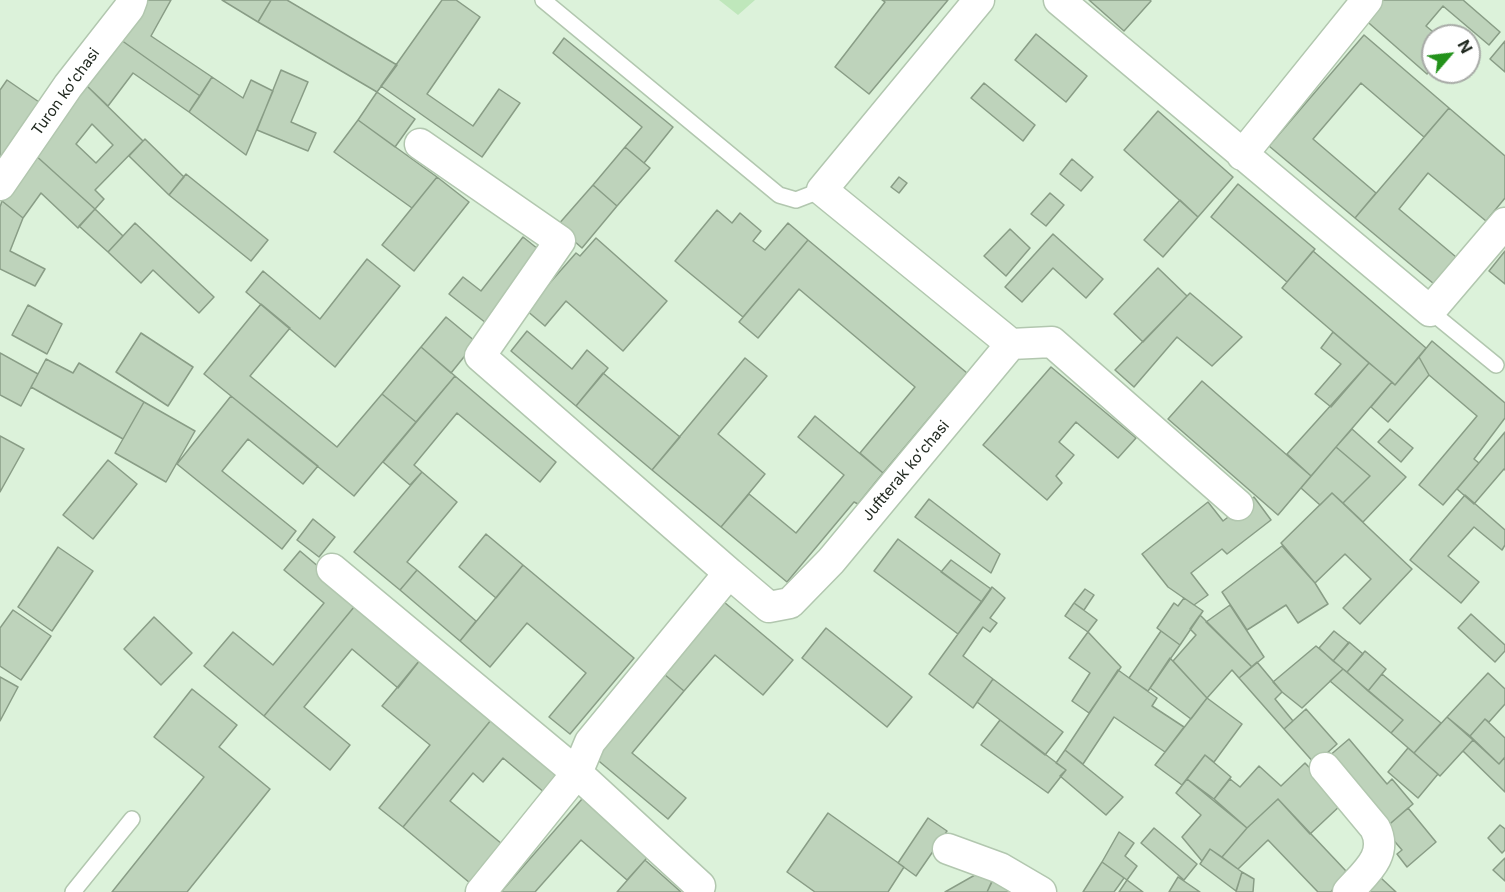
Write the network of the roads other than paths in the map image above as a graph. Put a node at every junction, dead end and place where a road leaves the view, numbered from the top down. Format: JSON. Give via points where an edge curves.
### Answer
{"nodes":[{"id":1,"x":132,"y":0,"type":"edge"},
{"id":2,"x":543,"y":0,"type":"edge"},
{"id":3,"x":979,"y":0,"type":"edge"},
{"id":4,"x":1059,"y":0,"type":"edge"},
{"id":5,"x":1367,"y":0,"type":"edge"},
{"id":6,"x":420,"y":144,"type":"dead end"},
{"id":7,"x":1242,"y":155,"type":"junction"},
{"id":8,"x":0,"y":185,"type":"edge"},
{"id":9,"x":822,"y":190,"type":"junction"},
{"id":10,"x":1505,"y":223,"type":"edge"},
{"id":11,"x":1430,"y":311,"type":"junction"},
{"id":12,"x":1011,"y":344,"type":"junction"},
{"id":13,"x":1496,"y":365,"type":"dead end"},
{"id":14,"x":1238,"y":505,"type":"dead end"},
{"id":15,"x":332,"y":569,"type":"dead end"},
{"id":16,"x":729,"y":573,"type":"junction"},
{"id":17,"x":1324,"y":768,"type":"dead end"},
{"id":18,"x":577,"y":773,"type":"junction"},
{"id":19,"x":132,"y":819,"type":"dead end"},
{"id":20,"x":948,"y":849,"type":"dead end"},
{"id":21,"x":700,"y":886,"type":"dead end"},
{"id":22,"x":74,"y":892,"type":"edge"},
{"id":23,"x":481,"y":892,"type":"edge"},
{"id":24,"x":1041,"y":892,"type":"edge"},
{"id":25,"x":1348,"y":892,"type":"edge"}],
"edges":[{"from":1,"to":8,"type":"street","name":"Turon koʻchasi"},
{"from":2,"to":9,"type":"lane","via":[[779,195],[796,200]]},
{"from":3,"to":9,"type":"street"},
{"from":4,"to":7,"type":"street"},
{"from":5,"to":7,"type":"street"},
{"from":6,"to":16,"type":"street","via":[[560,241],[480,356]]},
{"from":7,"to":11,"type":"street"},
{"from":9,"to":12,"type":"street"},
{"from":10,"to":11,"type":"street"},
{"from":11,"to":13,"type":"lane"},
{"from":12,"to":14,"type":"street","via":[[1052,342]]},
{"from":12,"to":16,"type":"street","name":"Juftterak koʻchasi","via":[[831,561],[790,603],[769,607]]},
{"from":15,"to":18,"type":"street"},
{"from":16,"to":18,"type":"street","via":[[590,742]]},
{"from":17,"to":25,"type":"street","via":[[1380,837],[1377,856]]},
{"from":18,"to":21,"type":"street"},
{"from":18,"to":23,"type":"street"},
{"from":19,"to":22,"type":"lane"},
{"from":20,"to":24,"type":"street","via":[[1000,868]]}]}
